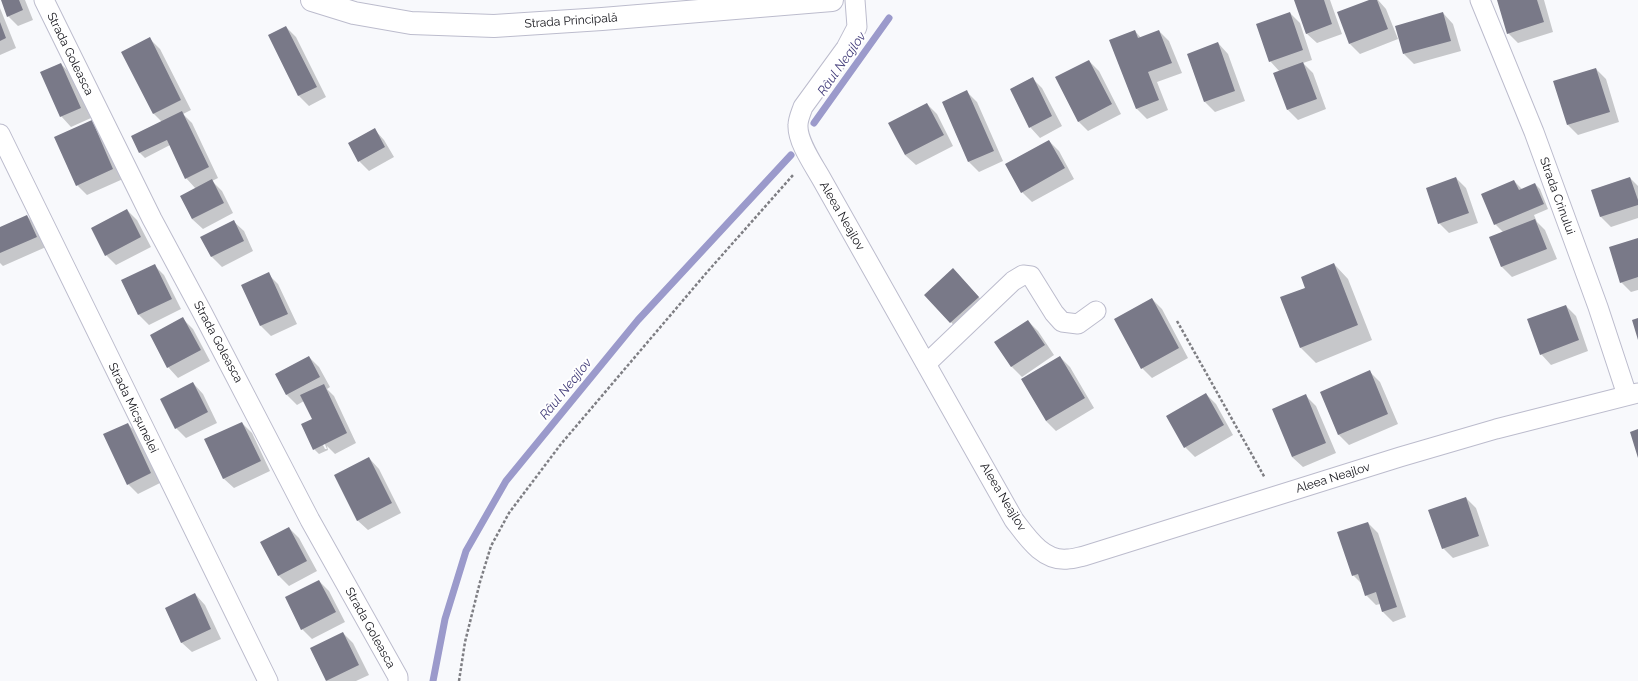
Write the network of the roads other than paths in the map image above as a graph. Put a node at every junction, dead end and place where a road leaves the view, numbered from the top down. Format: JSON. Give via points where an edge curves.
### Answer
{"nodes":[{"id":1,"x":44,"y":0,"type":"edge"},
{"id":2,"x":312,"y":0,"type":"edge"},
{"id":3,"x":832,"y":0,"type":"edge"},
{"id":4,"x":855,"y":0,"type":"edge"},
{"id":5,"x":1480,"y":0,"type":"edge"},
{"id":6,"x":0,"y":134,"type":"edge"},
{"id":7,"x":1096,"y":311,"type":"dead end"},
{"id":8,"x":926,"y":364,"type":"junction"},
{"id":9,"x":1633,"y":394,"type":"edge"},
{"id":10,"x":268,"y":681,"type":"edge"},
{"id":11,"x":398,"y":681,"type":"edge"}],
"edges":[{"from":1,"to":11,"type":"street","name":"Strada Goleasca","via":[[152,219],[310,520]]},
{"from":2,"to":3,"type":"main road","name":"Strada Principală","via":[[354,13],[411,23],[494,26]]},
{"from":4,"to":8,"type":"street","name":"Aleea Neajlov","via":[[857,27],[846,48],[804,107],[797,126],[809,157]]},
{"from":5,"to":9,"type":"street","name":"Strada Crinului","via":[[1534,132]]},
{"from":6,"to":10,"type":"street","name":"Strada Micșunelei"},
{"from":7,"to":8,"type":"street","via":[[1078,324],[1062,322],[1031,276],[1023,275],[1013,281]]},
{"from":8,"to":9,"type":"street","name":"Aleea Neajlov","via":[[1014,520],[1030,541],[1046,555],[1066,560],[1496,429]]}]}
